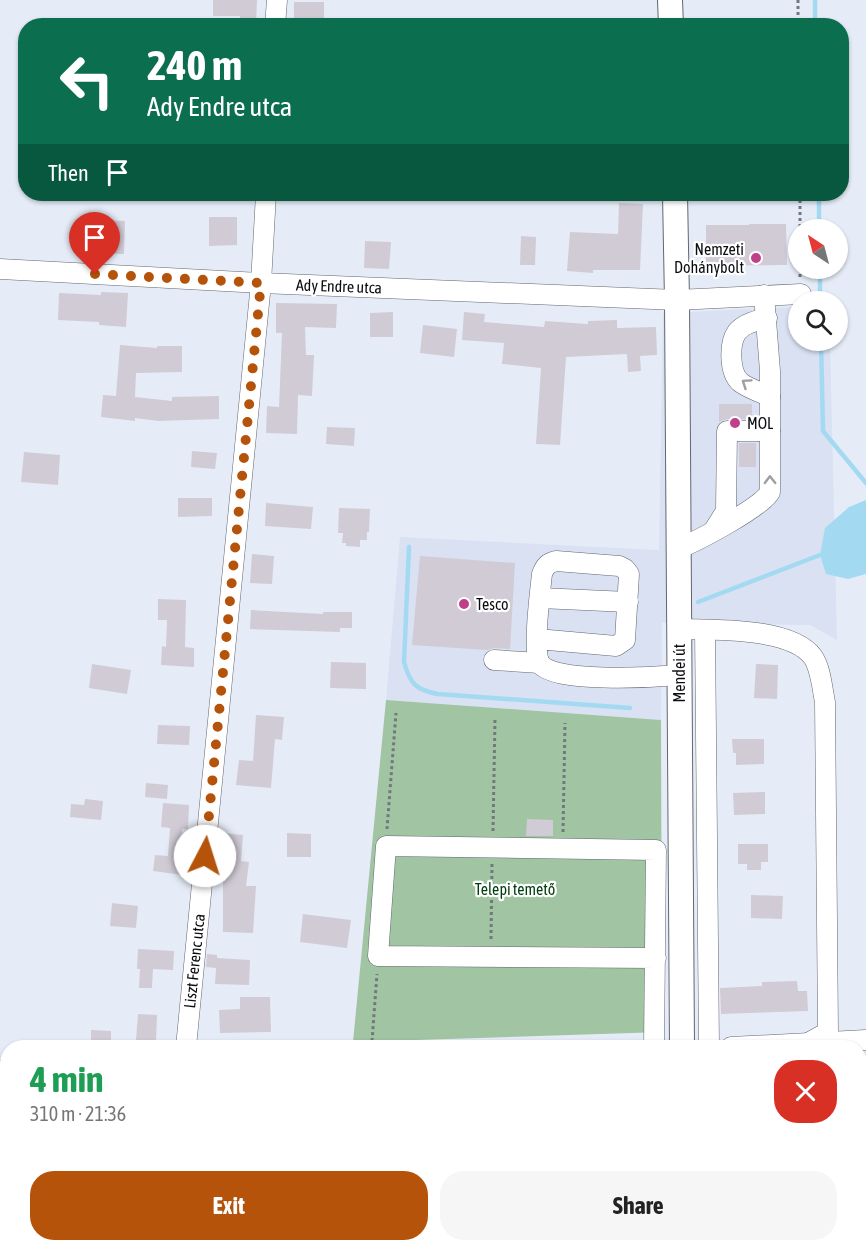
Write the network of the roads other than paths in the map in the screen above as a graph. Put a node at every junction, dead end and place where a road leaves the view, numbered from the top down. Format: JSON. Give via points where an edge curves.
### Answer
{"nodes":[{"id":1,"x":277,"y":0,"type":"edge"},
{"id":2,"x":670,"y":0,"type":"edge"},
{"id":3,"x":276,"y":18,"type":"edge"},
{"id":4,"x":671,"y":18,"type":"edge"},
{"id":5,"x":266,"y":201,"type":"edge"},
{"id":6,"x":675,"y":201,"type":"edge"},
{"id":7,"x":0,"y":269,"type":"edge"},
{"id":8,"x":261,"y":283,"type":"junction"},
{"id":9,"x":788,"y":294,"type":"edge"},
{"id":10,"x":764,"y":295,"type":"junction"},
{"id":11,"x":677,"y":300,"type":"junction"},
{"id":12,"x":766,"y":318,"type":"junction"},
{"id":13,"x":770,"y":397,"type":"junction"},
{"id":14,"x":770,"y":431,"type":"junction"},
{"id":15,"x":711,"y":534,"type":"junction"},
{"id":16,"x":678,"y":549,"type":"junction"},
{"id":17,"x":540,"y":598,"type":"junction"},
{"id":18,"x":627,"y":602,"type":"junction"},
{"id":19,"x":679,"y":629,"type":"junction"},
{"id":20,"x":705,"y":630,"type":"junction"},
{"id":21,"x":537,"y":639,"type":"junction"},
{"id":22,"x":494,"y":660,"type":"dead end"},
{"id":23,"x":540,"y":663,"type":"junction"},
{"id":24,"x":679,"y":675,"type":"junction"},
{"id":25,"x":656,"y":958,"type":"junction"},
{"id":26,"x":187,"y":1040,"type":"edge"},
{"id":27,"x":654,"y":1040,"type":"edge"},
{"id":28,"x":682,"y":1040,"type":"edge"},
{"id":29,"x":709,"y":1040,"type":"edge"},
{"id":30,"x":817,"y":1040,"type":"edge"}],
"edges":[{"from":1,"to":3,"type":"street"},
{"from":2,"to":4,"type":"main road"},
{"from":5,"to":8,"type":"street","name":"Liszt Ferenc utca"},
{"from":6,"to":11,"type":"main road","name":"Mendei út"},
{"from":7,"to":8,"type":"street","name":"Ady Endre utca"},
{"from":8,"to":11,"type":"street","name":"Ady Endre utca"},
{"from":8,"to":26,"type":"street","name":"Liszt Ferenc utca"},
{"from":9,"to":10,"type":"street"},
{"from":10,"to":11,"type":"street"},
{"from":10,"to":12,"type":"street"},
{"from":11,"to":16,"type":"main road","name":"Mendei út"},
{"from":12,"to":13,"type":"street"},
{"from":13,"to":12,"type":"street","one_way":true,"via":[[739,381],[733,370],[732,344],[737,331]]},
{"from":13,"to":14,"type":"street"},
{"from":15,"to":14,"type":"street","one_way":true,"via":[[769,495]]},
{"from":14,"to":15,"type":"street","via":[[727,431],[726,512]]},
{"from":15,"to":16,"type":"street"},
{"from":16,"to":19,"type":"main road","name":"Mendei út"},
{"from":17,"to":18,"type":"street"},
{"from":17,"to":18,"type":"street","via":[[542,574],[550,562],[556,561],[625,569],[629,574]]},
{"from":17,"to":21,"type":"street"},
{"from":18,"to":21,"type":"street","via":[[625,640],[616,646]]},
{"from":19,"to":20,"type":"street"},
{"from":19,"to":24,"type":"main road","name":"Mendei út"},
{"from":20,"to":29,"type":"street","name":"Mendei út"},
{"from":20,"to":30,"type":"street","via":[[786,639],[801,646],[818,667],[825,702],[835,974],[828,1032]]},
{"from":21,"to":23,"type":"street"},
{"from":22,"to":23,"type":"street"},
{"from":23,"to":24,"type":"street","via":[[562,674],[633,679]]},
{"from":24,"to":28,"type":"main road","name":"Mendei út"},
{"from":25,"to":25,"type":"street","via":[[656,850],[386,846],[378,956]]},
{"from":25,"to":27,"type":"street"}]}
